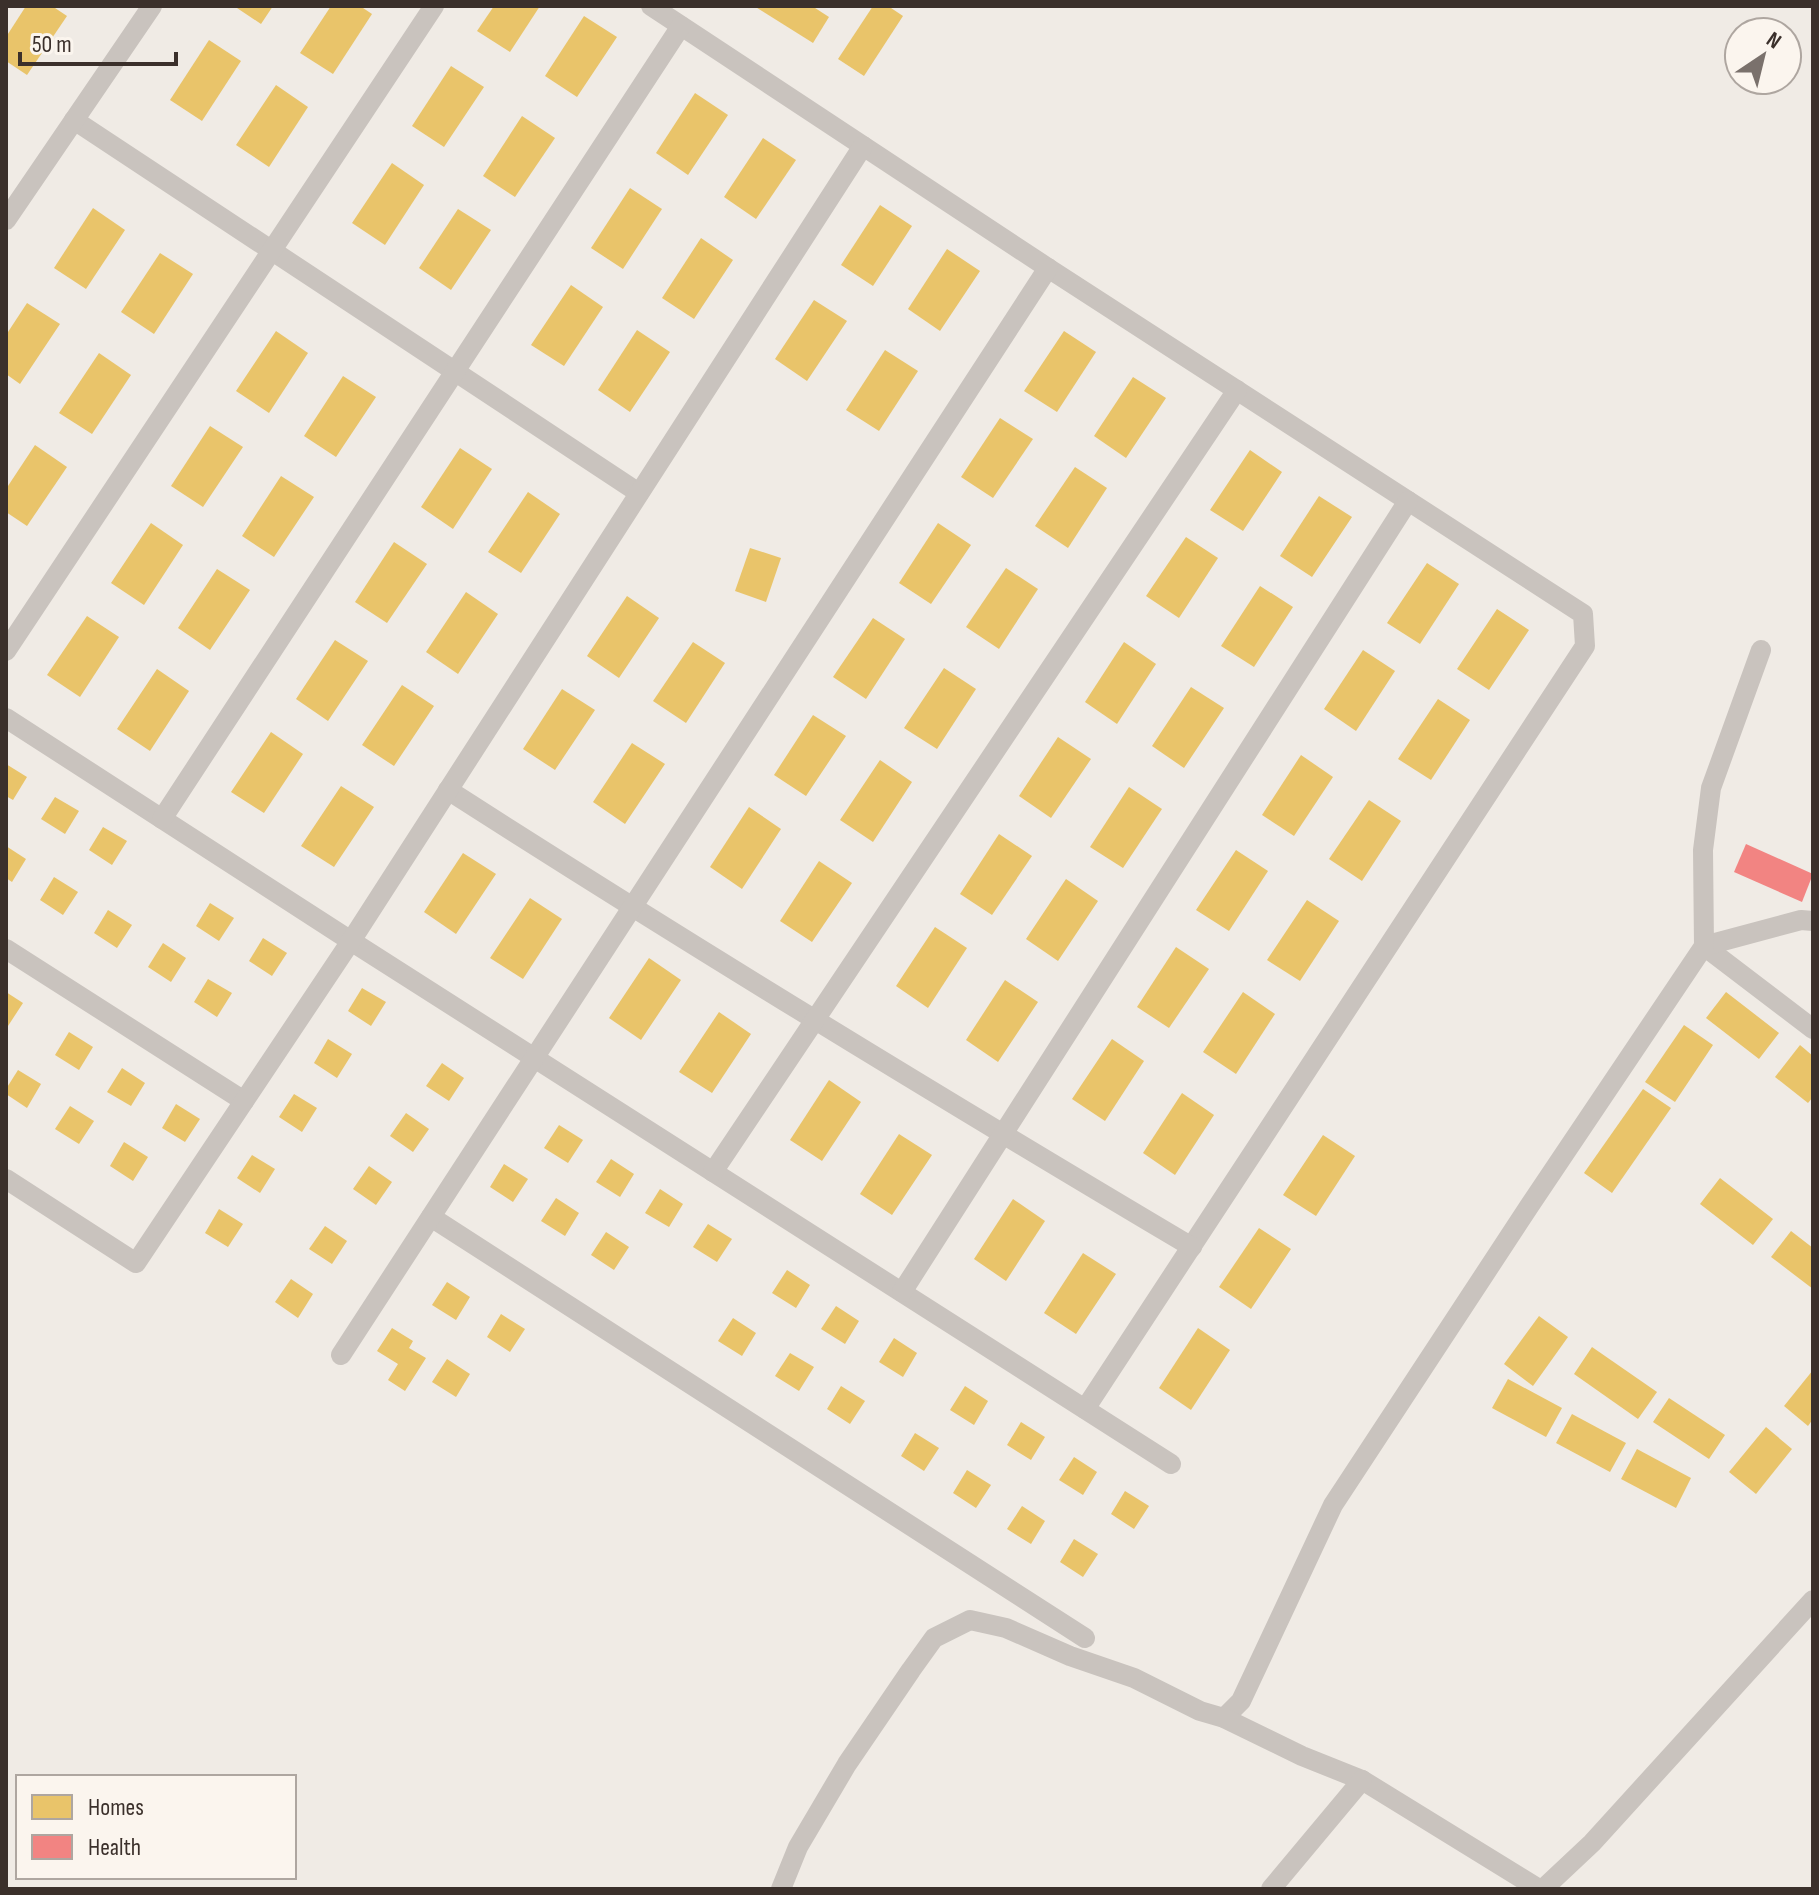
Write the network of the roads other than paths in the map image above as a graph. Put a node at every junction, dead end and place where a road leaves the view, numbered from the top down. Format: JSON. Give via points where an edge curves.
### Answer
{"nodes":[{"id":1,"x":152,"y":6,"type":"edge"},
{"id":2,"x":434,"y":6,"type":"edge"},
{"id":3,"x":651,"y":6,"type":"edge"},
{"id":4,"x":681,"y":26,"type":"junction"},
{"id":5,"x":74,"y":120,"type":"junction"},
{"id":6,"x":863,"y":146,"type":"junction"},
{"id":7,"x":6,"y":220,"type":"edge"},
{"id":8,"x":272,"y":251,"type":"junction"},
{"id":9,"x":1048,"y":268,"type":"junction"},
{"id":10,"x":455,"y":372,"type":"junction"},
{"id":11,"x":1237,"y":390,"type":"junction"},
{"id":12,"x":639,"y":493,"type":"junction"},
{"id":13,"x":1408,"y":501,"type":"junction"},
{"id":14,"x":1761,"y":650,"type":"dead end"},
{"id":15,"x":6,"y":651,"type":"edge"},
{"id":16,"x":6,"y":718,"type":"edge"},
{"id":17,"x":448,"y":790,"type":"junction"},
{"id":18,"x":162,"y":819,"type":"junction"},
{"id":19,"x":632,"y":908,"type":"junction"},
{"id":20,"x":1813,"y":921,"type":"edge"},
{"id":21,"x":351,"y":941,"type":"junction"},
{"id":22,"x":1704,"y":946,"type":"junction"},
{"id":23,"x":6,"y":949,"type":"edge"},
{"id":24,"x":815,"y":1020,"type":"junction"},
{"id":25,"x":1813,"y":1029,"type":"edge"},
{"id":26,"x":534,"y":1059,"type":"junction"},
{"id":27,"x":244,"y":1101,"type":"junction"},
{"id":28,"x":1003,"y":1135,"type":"junction"},
{"id":29,"x":713,"y":1172,"type":"junction"},
{"id":30,"x":6,"y":1179,"type":"edge"},
{"id":31,"x":431,"y":1217,"type":"junction"},
{"id":32,"x":1192,"y":1247,"type":"junction"},
{"id":33,"x":902,"y":1292,"type":"junction"},
{"id":34,"x":341,"y":1355,"type":"dead end"},
{"id":35,"x":1085,"y":1409,"type":"junction"},
{"id":36,"x":1171,"y":1464,"type":"dead end"},
{"id":37,"x":1813,"y":1600,"type":"edge"},
{"id":38,"x":1085,"y":1638,"type":"dead end"},
{"id":39,"x":1224,"y":1718,"type":"junction"},
{"id":40,"x":1362,"y":1780,"type":"junction"},
{"id":41,"x":781,"y":1889,"type":"edge"},
{"id":42,"x":1271,"y":1889,"type":"edge"},
{"id":43,"x":1541,"y":1889,"type":"edge"}],
"edges":[{"from":1,"to":5,"type":"street"},
{"from":2,"to":8,"type":"street"},
{"from":3,"to":4,"type":"street"},
{"from":4,"to":6,"type":"street"},
{"from":4,"to":10,"type":"street"},
{"from":5,"to":7,"type":"street"},
{"from":5,"to":8,"type":"street"},
{"from":6,"to":9,"type":"street"},
{"from":6,"to":12,"type":"street"},
{"from":8,"to":10,"type":"street"},
{"from":8,"to":15,"type":"street"},
{"from":9,"to":11,"type":"street"},
{"from":9,"to":19,"type":"street"},
{"from":10,"to":12,"type":"street"},
{"from":10,"to":18,"type":"street"},
{"from":11,"to":13,"type":"street"},
{"from":11,"to":24,"type":"street"},
{"from":12,"to":17,"type":"street"},
{"from":13,"to":28,"type":"street"},
{"from":13,"to":32,"type":"street","via":[[1583,614],[1585,646]]},
{"from":14,"to":22,"type":"street","via":[[1711,788],[1703,850]]},
{"from":16,"to":18,"type":"street"},
{"from":17,"to":19,"type":"street"},
{"from":17,"to":21,"type":"street"},
{"from":18,"to":21,"type":"street"},
{"from":19,"to":24,"type":"street"},
{"from":19,"to":26,"type":"street"},
{"from":20,"to":22,"type":"street"},
{"from":21,"to":26,"type":"street"},
{"from":21,"to":27,"type":"street"},
{"from":22,"to":25,"type":"street"},
{"from":22,"to":39,"type":"street","via":[[1333,1505],[1241,1701]]},
{"from":23,"to":27,"type":"street"},
{"from":24,"to":28,"type":"street"},
{"from":24,"to":29,"type":"street"},
{"from":26,"to":29,"type":"street"},
{"from":26,"to":31,"type":"street"},
{"from":27,"to":30,"type":"street","via":[[136,1263]]},
{"from":28,"to":32,"type":"street"},
{"from":28,"to":33,"type":"street"},
{"from":29,"to":33,"type":"street"},
{"from":31,"to":34,"type":"street"},
{"from":31,"to":38,"type":"street"},
{"from":32,"to":35,"type":"street"},
{"from":33,"to":35,"type":"street"},
{"from":35,"to":36,"type":"street"},
{"from":37,"to":43,"type":"street","via":[[1592,1843]]},
{"from":39,"to":40,"type":"street"},
{"from":39,"to":41,"type":"street","via":[[1006,1628],[970,1620],[934,1638],[911,1670],[847,1764],[798,1847]]},
{"from":40,"to":42,"type":"street"},
{"from":40,"to":43,"type":"street"}]}
